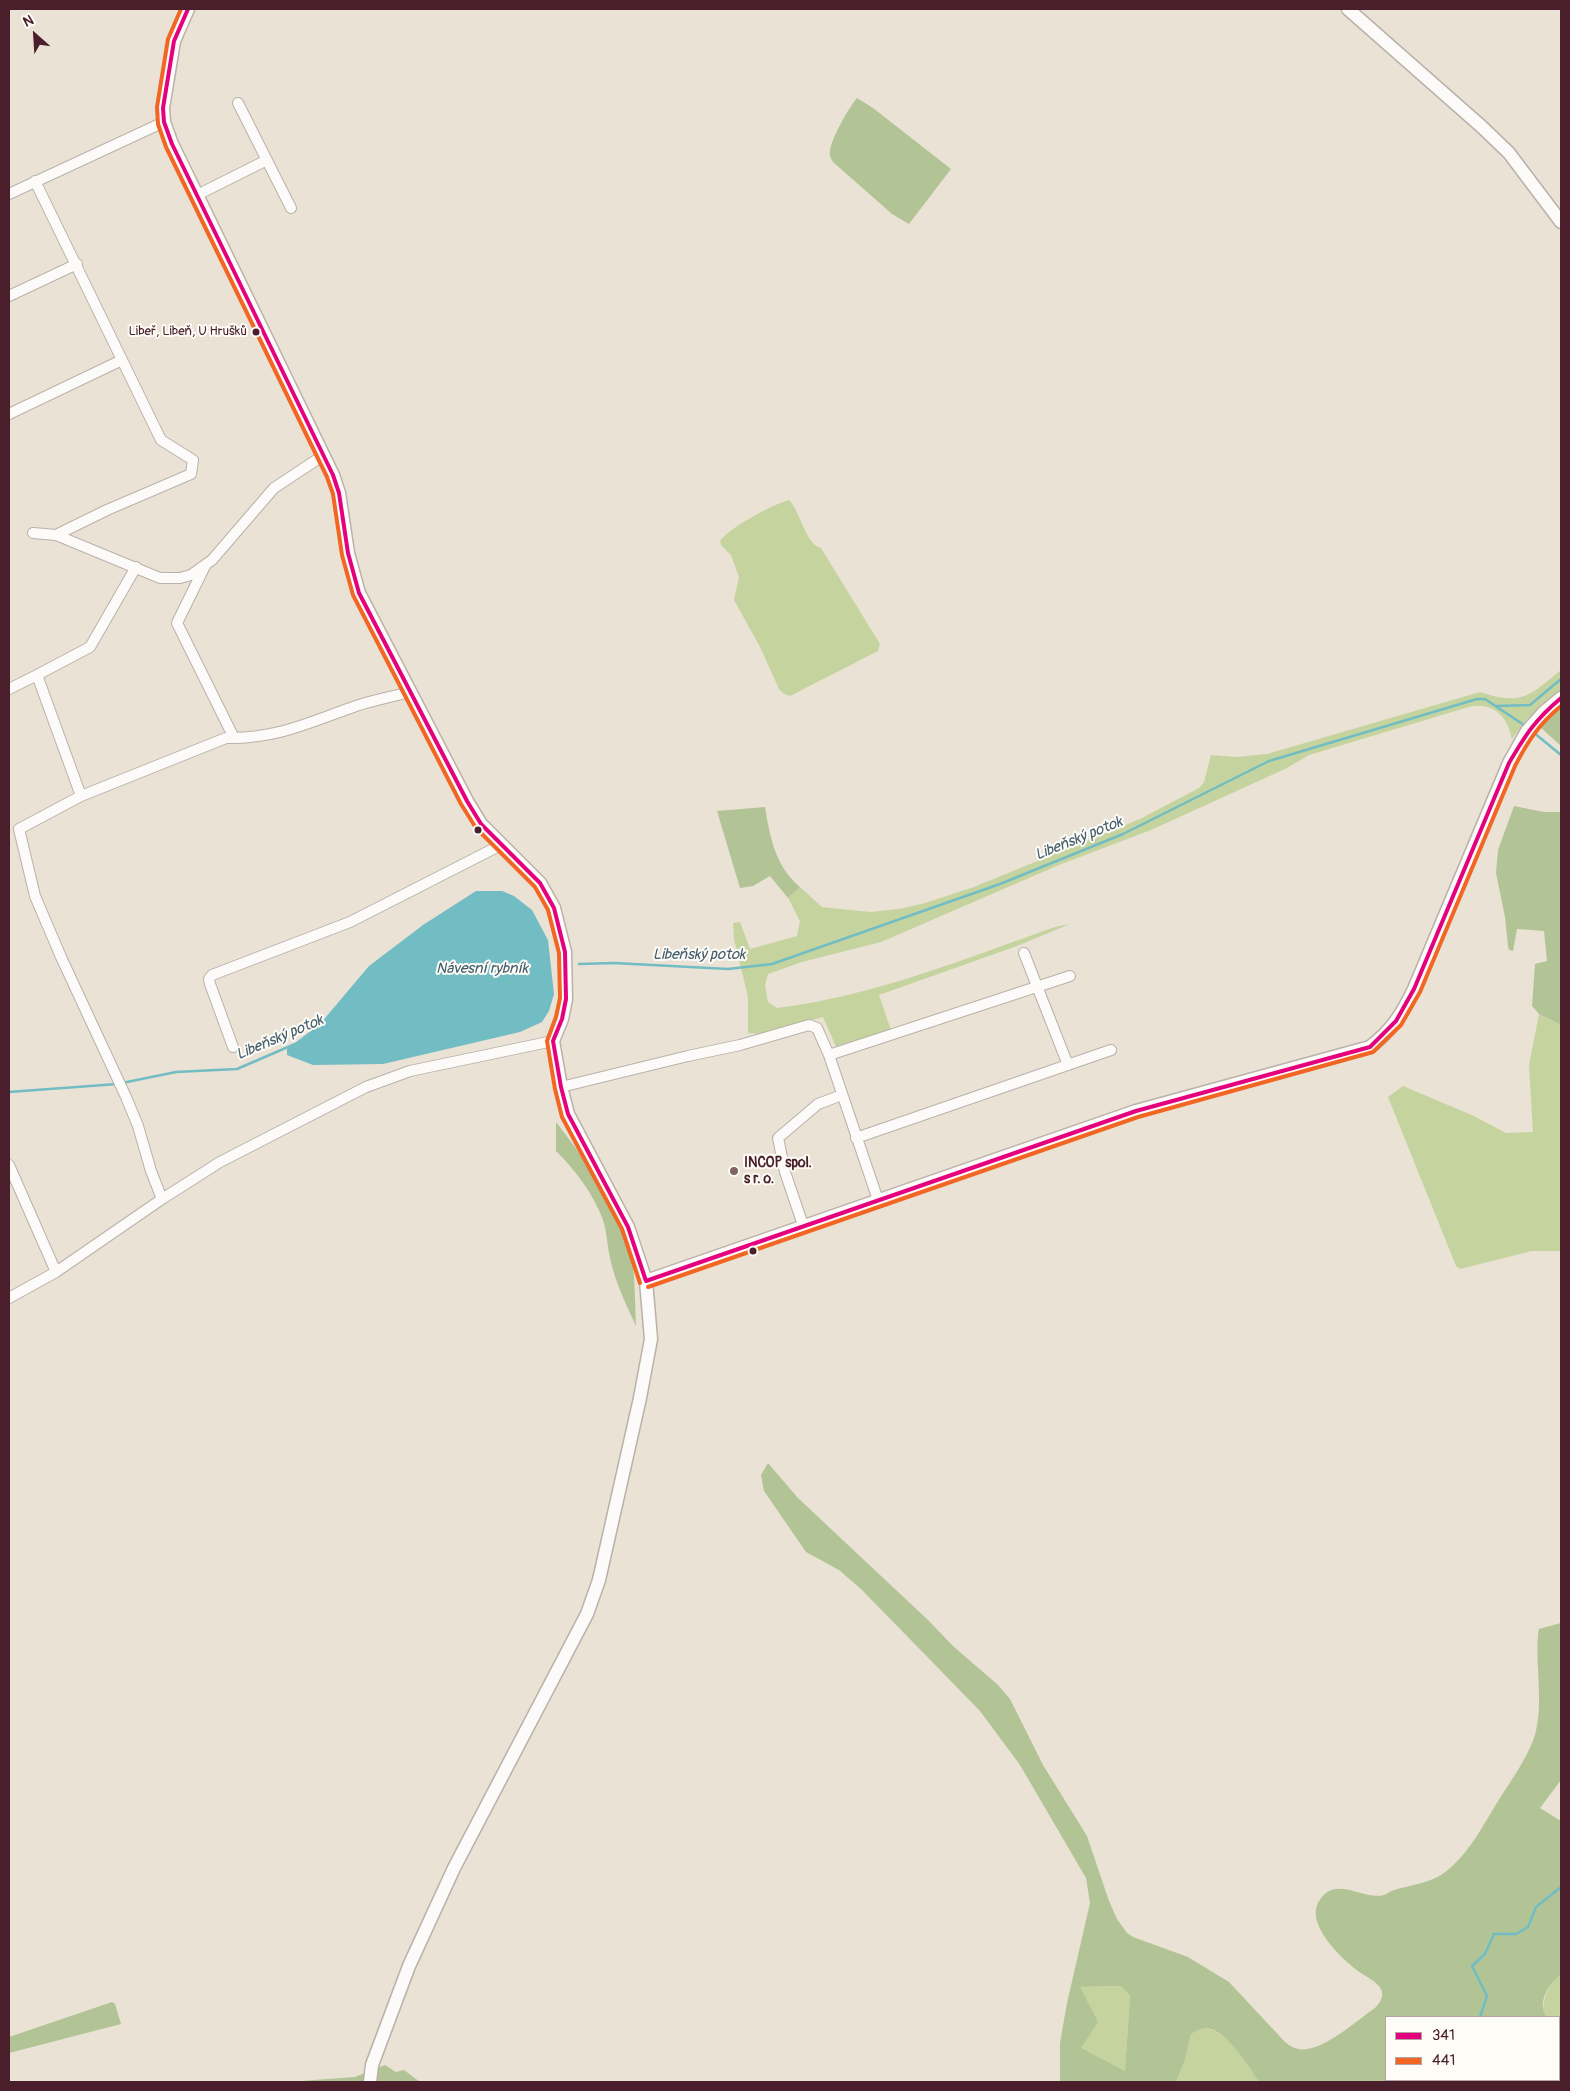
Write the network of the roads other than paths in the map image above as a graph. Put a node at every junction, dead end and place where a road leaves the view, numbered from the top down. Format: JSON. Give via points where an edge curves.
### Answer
{"nodes":[{"id":1,"x":188,"y":9,"type":"edge"},
{"id":2,"x":1348,"y":9,"type":"edge"},
{"id":3,"x":238,"y":103,"type":"dead end"},
{"id":4,"x":164,"y":122,"type":"junction"},
{"id":5,"x":267,"y":160,"type":"junction"},
{"id":6,"x":35,"y":181,"type":"junction"},
{"id":7,"x":9,"y":194,"type":"edge"},
{"id":8,"x":197,"y":195,"type":"junction"},
{"id":9,"x":291,"y":208,"type":"dead end"},
{"id":10,"x":1561,"y":222,"type":"edge"},
{"id":11,"x":77,"y":264,"type":"junction"},
{"id":12,"x":9,"y":296,"type":"edge"},
{"id":13,"x":122,"y":360,"type":"junction"},
{"id":14,"x":9,"y":414,"type":"edge"},
{"id":15,"x":324,"y":455,"type":"junction"},
{"id":16,"x":33,"y":533,"type":"dead end"},
{"id":17,"x":56,"y":535,"type":"junction"},
{"id":18,"x":207,"y":564,"type":"junction"},
{"id":19,"x":136,"y":568,"type":"junction"},
{"id":20,"x":36,"y":675,"type":"junction"},
{"id":21,"x":9,"y":689,"type":"edge"},
{"id":22,"x":409,"y":692,"type":"junction"},
{"id":23,"x":1561,"y":698,"type":"edge"},
{"id":24,"x":234,"y":738,"type":"junction"},
{"id":25,"x":81,"y":796,"type":"junction"},
{"id":26,"x":501,"y":845,"type":"junction"},
{"id":27,"x":1024,"y":953,"type":"dead end"},
{"id":28,"x":1070,"y":976,"type":"dead end"},
{"id":29,"x":1037,"y":986,"type":"junction"},
{"id":30,"x":553,"y":1041,"type":"junction"},
{"id":31,"x":233,"y":1047,"type":"dead end"},
{"id":32,"x":1110,"y":1050,"type":"dead end"},
{"id":33,"x":829,"y":1055,"type":"junction"},
{"id":34,"x":1068,"y":1065,"type":"junction"},
{"id":35,"x":561,"y":1087,"type":"junction"},
{"id":36,"x":842,"y":1096,"type":"junction"},
{"id":37,"x":856,"y":1138,"type":"junction"},
{"id":38,"x":9,"y":1165,"type":"edge"},
{"id":39,"x":162,"y":1199,"type":"junction"},
{"id":40,"x":878,"y":1200,"type":"junction"},
{"id":41,"x":803,"y":1226,"type":"junction"},
{"id":42,"x":56,"y":1272,"type":"junction"},
{"id":43,"x":646,"y":1281,"type":"junction"},
{"id":44,"x":9,"y":1298,"type":"edge"},
{"id":45,"x":370,"y":2082,"type":"edge"}],
"edges":[{"from":1,"to":4,"type":"street","via":[[174,42],[163,108]]},
{"from":2,"to":10,"type":"street","via":[[1509,153]]},
{"from":3,"to":5,"type":"street"},
{"from":4,"to":6,"type":"street"},
{"from":4,"to":8,"type":"street"},
{"from":5,"to":8,"type":"street"},
{"from":5,"to":9,"type":"street"},
{"from":6,"to":7,"type":"street"},
{"from":6,"to":11,"type":"street"},
{"from":8,"to":15,"type":"street"},
{"from":11,"to":12,"type":"street"},
{"from":11,"to":13,"type":"street"},
{"from":13,"to":14,"type":"street"},
{"from":13,"to":17,"type":"street","via":[[161,440],[193,460],[191,474]]},
{"from":15,"to":18,"type":"street","via":[[274,488]]},
{"from":15,"to":22,"type":"street","via":[[339,493],[348,553],[359,594]]},
{"from":16,"to":17,"type":"street"},
{"from":17,"to":19,"type":"street"},
{"from":18,"to":19,"type":"street","via":[[180,578],[160,578]]},
{"from":18,"to":24,"type":"street","via":[[177,623]]},
{"from":19,"to":20,"type":"street","via":[[90,647]]},
{"from":20,"to":21,"type":"street"},
{"from":20,"to":25,"type":"street"},
{"from":22,"to":24,"type":"street","via":[[358,705],[285,732]]},
{"from":22,"to":26,"type":"street","via":[[466,800],[481,824]]},
{"from":23,"to":40,"type":"street","via":[[1530,727],[1510,763],[1406,1006],[1388,1034],[1370,1048],[1136,1111]]},
{"from":24,"to":25,"type":"street","via":[[226,738]]},
{"from":25,"to":39,"type":"street","via":[[19,830],[35,896],[129,1104]]},
{"from":26,"to":30,"type":"street","via":[[540,883],[554,908],[565,952],[566,999]]},
{"from":26,"to":31,"type":"street","via":[[350,922],[212,975],[210,984]]},
{"from":27,"to":29,"type":"street"},
{"from":28,"to":29,"type":"street"},
{"from":29,"to":33,"type":"street"},
{"from":29,"to":34,"type":"street"},
{"from":30,"to":35,"type":"street"},
{"from":30,"to":39,"type":"street","via":[[410,1072],[366,1087],[220,1162]]},
{"from":32,"to":34,"type":"street"},
{"from":33,"to":35,"type":"street","via":[[817,1028],[809,1025],[740,1045]]},
{"from":33,"to":36,"type":"street"},
{"from":34,"to":37,"type":"street"},
{"from":35,"to":43,"type":"street","via":[[568,1114],[628,1227]]},
{"from":36,"to":37,"type":"street"},
{"from":36,"to":41,"type":"street","via":[[818,1104],[778,1138],[785,1172]]},
{"from":37,"to":40,"type":"street"},
{"from":38,"to":42,"type":"street"},
{"from":39,"to":42,"type":"street"},
{"from":40,"to":41,"type":"street"},
{"from":41,"to":43,"type":"street"},
{"from":42,"to":44,"type":"street"},
{"from":43,"to":45,"type":"street","via":[[651,1339],[599,1580],[587,1614],[454,1868],[409,1966],[372,2065]]}]}
